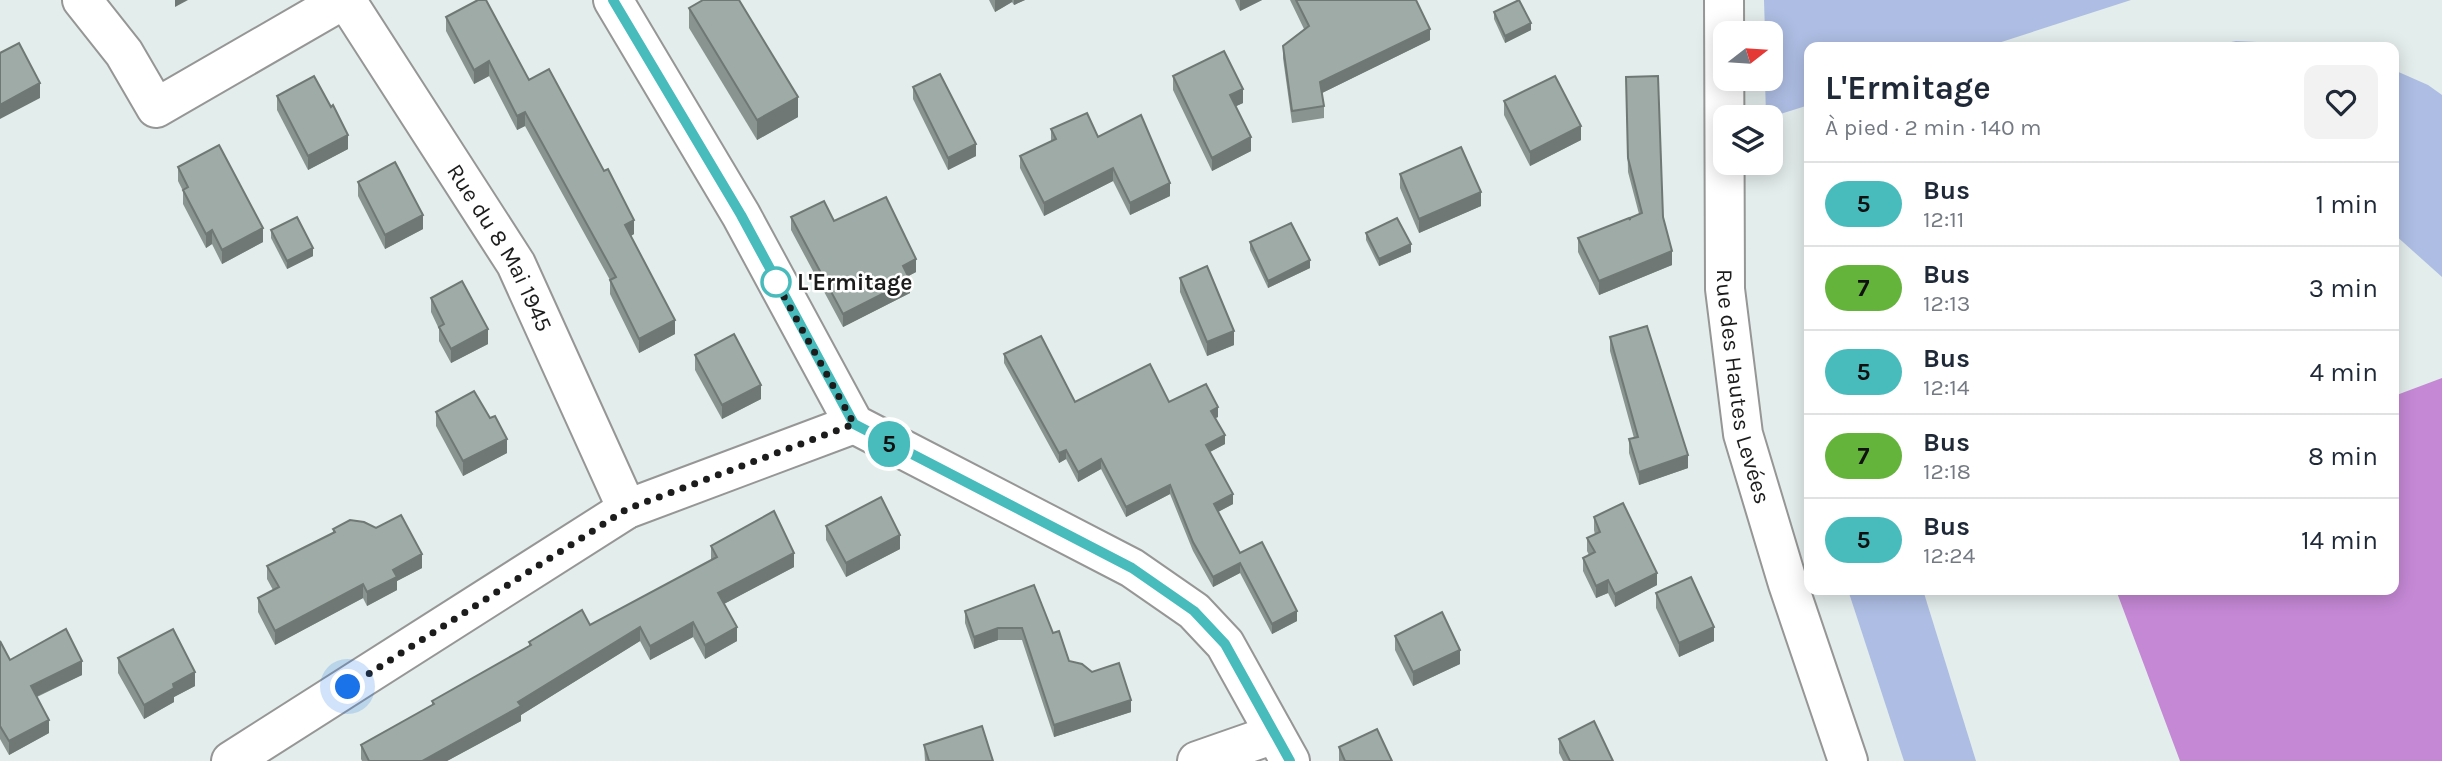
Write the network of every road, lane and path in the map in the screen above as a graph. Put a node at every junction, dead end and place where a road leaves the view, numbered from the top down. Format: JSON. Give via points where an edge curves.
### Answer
{"nodes":[{"id":1,"x":82,"y":0,"type":"edge"},
{"id":2,"x":345,"y":0,"type":"edge"},
{"id":3,"x":613,"y":0,"type":"edge"},
{"id":4,"x":1724,"y":0,"type":"edge"},
{"id":5,"x":854,"y":424,"type":"junction"},
{"id":6,"x":627,"y":509,"type":"junction"},
{"id":7,"x":1282,"y":746,"type":"edge"},
{"id":8,"x":231,"y":761,"type":"edge"},
{"id":9,"x":1197,"y":761,"type":"edge"},
{"id":10,"x":1848,"y":761,"type":"edge"}],
"edges":[{"from":1,"to":2,"type":"street","via":[[124,53],[156,108]]},
{"from":2,"to":6,"type":"street","name":"Rue du 8 Mai 1945","via":[[516,264]]},
{"from":3,"to":5,"type":"street","via":[[741,215]]},
{"from":4,"to":10,"type":"street","name":"Rue des Hautes Levées","via":[[1725,289],[1743,434]]},
{"from":5,"to":6,"type":"street"},
{"from":5,"to":7,"type":"street","via":[[1132,568],[1194,611],[1225,644]]},
{"from":6,"to":8,"type":"street"},
{"from":7,"to":9,"type":"street","via":[[1260,739]]}]}
